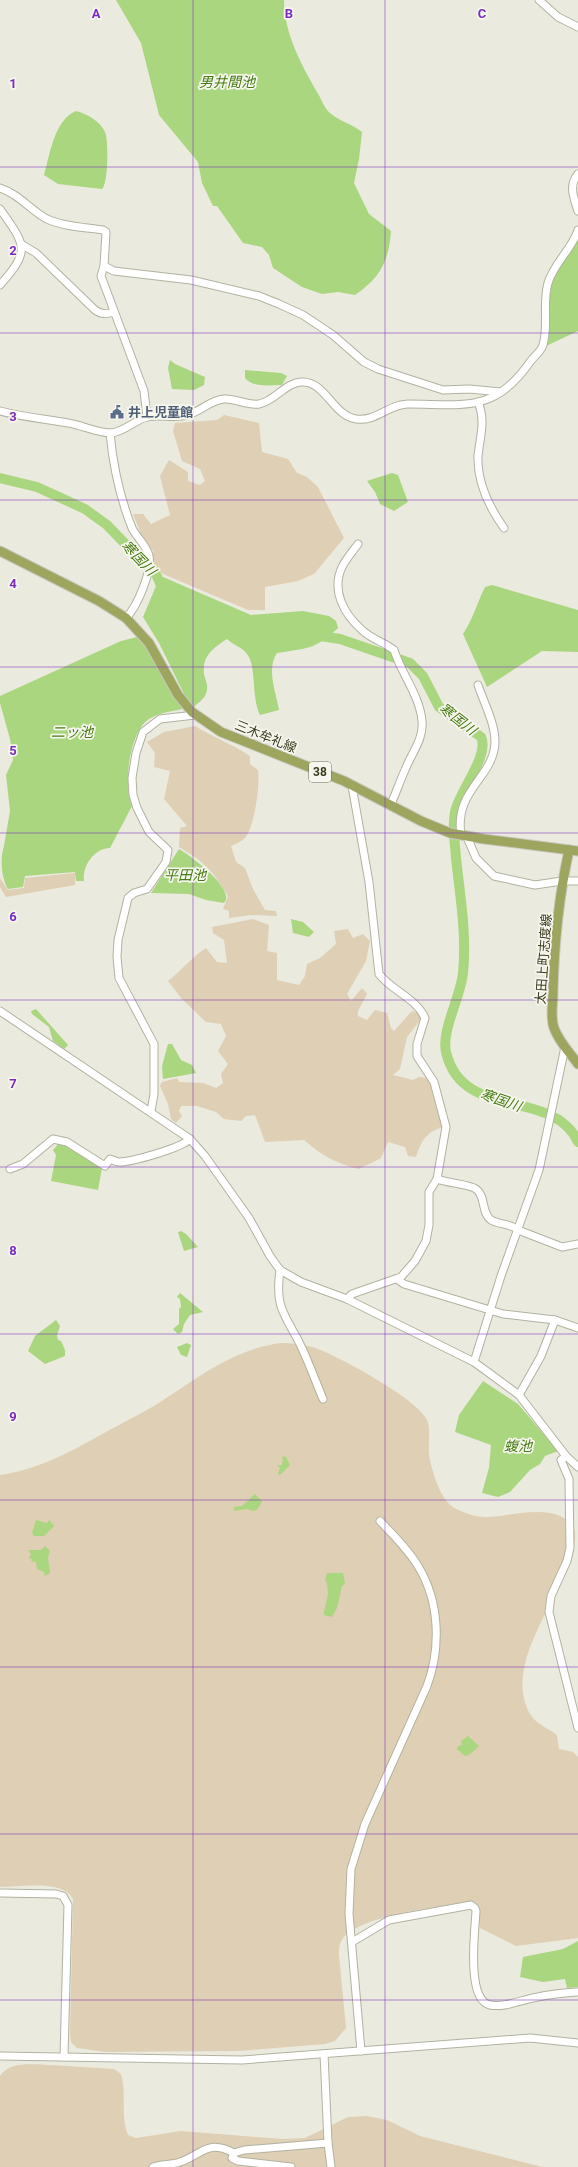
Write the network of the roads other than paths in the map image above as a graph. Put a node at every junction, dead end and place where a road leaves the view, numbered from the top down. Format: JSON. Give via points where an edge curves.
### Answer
{"nodes":[{"id":1,"x":539,"y":0,"type":"edge"},
{"id":2,"x":578,"y":27,"type":"edge"},
{"id":3,"x":578,"y":174,"type":"edge"},
{"id":4,"x":0,"y":188,"type":"edge"},
{"id":5,"x":0,"y":209,"type":"edge"},
{"id":6,"x":578,"y":211,"type":"edge"},
{"id":7,"x":578,"y":230,"type":"edge"},
{"id":8,"x":21,"y":244,"type":"junction"},
{"id":9,"x":104,"y":266,"type":"junction"},
{"id":10,"x":0,"y":285,"type":"edge"},
{"id":11,"x":114,"y":312,"type":"junction"},
{"id":12,"x":501,"y":392,"type":"junction"},
{"id":13,"x":478,"y":402,"type":"junction"},
{"id":14,"x":0,"y":411,"type":"edge"},
{"id":15,"x":147,"y":417,"type":"junction"},
{"id":16,"x":110,"y":433,"type":"junction"},
{"id":17,"x":504,"y":528,"type":"dead end"},
{"id":18,"x":358,"y":544,"type":"dead end"},
{"id":19,"x":0,"y":551,"type":"edge"},
{"id":20,"x":128,"y":620,"type":"junction"},
{"id":21,"x":478,"y":685,"type":"dead end"},
{"id":22,"x":193,"y":713,"type":"junction"},
{"id":23,"x":352,"y":786,"type":"junction"},
{"id":24,"x":391,"y":804,"type":"junction"},
{"id":25,"x":462,"y":836,"type":"junction"},
{"id":26,"x":573,"y":850,"type":"edge"},
{"id":27,"x":562,"y":881,"type":"junction"},
{"id":28,"x":578,"y":881,"type":"edge"},
{"id":29,"x":0,"y":1011,"type":"edge"},
{"id":30,"x":565,"y":1047,"type":"junction"},
{"id":31,"x":578,"y":1064,"type":"edge"},
{"id":32,"x":151,"y":1112,"type":"junction"},
{"id":33,"x":190,"y":1139,"type":"junction"},
{"id":34,"x":10,"y":1169,"type":"dead end"},
{"id":35,"x":436,"y":1179,"type":"junction"},
{"id":36,"x":518,"y":1230,"type":"junction"},
{"id":37,"x":578,"y":1244,"type":"edge"},
{"id":38,"x":280,"y":1270,"type":"junction"},
{"id":39,"x":397,"y":1279,"type":"junction"},
{"id":40,"x":347,"y":1299,"type":"junction"},
{"id":41,"x":490,"y":1310,"type":"junction"},
{"id":42,"x":555,"y":1320,"type":"junction"},
{"id":43,"x":578,"y":1328,"type":"edge"},
{"id":44,"x":474,"y":1362,"type":"junction"},
{"id":45,"x":519,"y":1394,"type":"junction"},
{"id":46,"x":322,"y":1399,"type":"dead end"},
{"id":47,"x":566,"y":1456,"type":"junction"},
{"id":48,"x":577,"y":1465,"type":"edge"},
{"id":49,"x":380,"y":1521,"type":"dead end"},
{"id":50,"x":578,"y":1728,"type":"edge"},
{"id":51,"x":0,"y":1893,"type":"edge"},
{"id":52,"x":352,"y":1942,"type":"junction"},
{"id":53,"x":578,"y":1992,"type":"edge"},
{"id":54,"x":578,"y":2043,"type":"edge"},
{"id":55,"x":361,"y":2051,"type":"junction"},
{"id":56,"x":324,"y":2054,"type":"junction"},
{"id":57,"x":0,"y":2056,"type":"edge"},
{"id":58,"x":64,"y":2057,"type":"junction"},
{"id":59,"x":328,"y":2143,"type":"junction"},
{"id":60,"x":234,"y":2153,"type":"junction"},
{"id":61,"x":153,"y":2167,"type":"edge"},
{"id":62,"x":291,"y":2167,"type":"edge"},
{"id":63,"x":331,"y":2167,"type":"edge"}],
"edges":[{"from":1,"to":2,"type":"street","via":[[558,17]]},
{"from":3,"to":6,"type":"street","via":[[572,189]]},
{"from":4,"to":9,"type":"street","via":[[15,194],[54,222],[106,232]]},
{"from":5,"to":8,"type":"street"},
{"from":7,"to":12,"type":"street","via":[[552,272],[544,306],[543,346],[520,377]]},
{"from":8,"to":10,"type":"street","via":[[21,258]]},
{"from":8,"to":11,"type":"street","via":[[36,253],[100,314]]},
{"from":9,"to":11,"type":"street","via":[[101,276]]},
{"from":9,"to":12,"type":"street","via":[[114,271],[191,280],[258,296],[303,316],[333,335],[364,362],[378,369],[443,390]]},
{"from":11,"to":15,"type":"street","via":[[144,391]]},
{"from":12,"to":13,"type":"street"},
{"from":13,"to":15,"type":"street","via":[[444,406],[397,405],[375,417],[358,419],[346,416],[338,410],[319,388],[299,382],[259,404],[224,399],[216,400],[187,415]]},
{"from":13,"to":17,"type":"street","via":[[484,415],[478,458],[479,471],[492,512]]},
{"from":14,"to":16,"type":"street"},
{"from":15,"to":16,"type":"street"},
{"from":16,"to":20,"type":"street","via":[[119,488],[134,532],[147,549],[150,561],[139,597]]},
{"from":18,"to":24,"type":"street","via":[[342,566],[338,579],[342,606],[362,631],[394,650],[422,721],[420,738]]},
{"from":19,"to":20,"type":"main road","name":"三木牟礼線","number":"38","via":[[99,601]]},
{"from":20,"to":22,"type":"main road","name":"三木牟礼線","number":"38","via":[[149,644],[178,695]]},
{"from":21,"to":25,"type":"street","via":[[493,727],[495,742],[491,759],[469,792],[463,806],[459,825]]},
{"from":22,"to":23,"type":"main road","name":"三木牟礼線","number":"38","via":[[221,732]]},
{"from":22,"to":32,"type":"street","via":[[160,720],[143,732],[134,764],[133,795],[144,825],[168,850],[166,862],[147,889],[128,898],[116,957],[119,978],[154,1044],[154,1094]]},
{"from":23,"to":24,"type":"main road","name":"三木牟礼線","number":"38"},
{"from":23,"to":35,"type":"street","via":[[369,882],[379,974],[421,1009],[425,1018],[417,1044],[417,1056],[434,1082],[446,1127]]},
{"from":24,"to":25,"type":"main road","name":"三木牟礼線","number":"38","via":[[421,821]]},
{"from":25,"to":26,"type":"main road","name":"三木牟礼線","number":"38"},
{"from":25,"to":27,"type":"street","via":[[476,858],[494,876],[535,885]]},
{"from":26,"to":27,"type":"main road","name":"太田上町志度線"},
{"from":27,"to":28,"type":"street"},
{"from":27,"to":30,"type":"main road","name":"太田上町志度線","via":[[552,1015],[554,1027]]},
{"from":29,"to":32,"type":"street"},
{"from":30,"to":31,"type":"main road","name":"太田上町志度線"},
{"from":30,"to":36,"type":"street","via":[[539,1170]]},
{"from":32,"to":33,"type":"street"},
{"from":33,"to":34,"type":"street","via":[[185,1144],[155,1154],[119,1162],[110,1159],[105,1166],[67,1142],[53,1139],[23,1164]]},
{"from":33,"to":38,"type":"street","via":[[249,1218]]},
{"from":35,"to":36,"type":"street","via":[[476,1188],[487,1216],[492,1220],[512,1225]]},
{"from":35,"to":39,"type":"street","via":[[429,1192],[429,1225],[426,1241],[415,1261]]},
{"from":36,"to":37,"type":"street","via":[[562,1247]]},
{"from":36,"to":41,"type":"street"},
{"from":38,"to":40,"type":"street","via":[[301,1282]]},
{"from":38,"to":46,"type":"street","via":[[278,1290],[281,1310],[299,1343]]},
{"from":39,"to":40,"type":"street","via":[[352,1294]]},
{"from":39,"to":41,"type":"street","via":[[404,1284]]},
{"from":40,"to":44,"type":"street"},
{"from":41,"to":42,"type":"street"},
{"from":41,"to":44,"type":"street"},
{"from":42,"to":43,"type":"street"},
{"from":42,"to":45,"type":"street","via":[[541,1356]]},
{"from":44,"to":45,"type":"street"},
{"from":45,"to":47,"type":"street"},
{"from":47,"to":48,"type":"street"},
{"from":47,"to":50,"type":"street","via":[[561,1460],[569,1479],[572,1524],[570,1548],[551,1596],[549,1612]]},
{"from":49,"to":52,"type":"street","via":[[411,1556],[423,1576],[433,1608],[437,1642],[434,1665],[427,1686],[354,1857],[349,1892]]},
{"from":51,"to":58,"type":"street","via":[[56,1894],[62,1896],[68,1905]]},
{"from":52,"to":53,"type":"street","via":[[389,1920],[471,1906],[476,1911],[475,1985],[486,2004],[496,2006],[540,1996]]},
{"from":52,"to":55,"type":"street"},
{"from":54,"to":55,"type":"street","via":[[530,2038]]},
{"from":55,"to":56,"type":"street"},
{"from":56,"to":58,"type":"street","via":[[219,2060]]},
{"from":56,"to":59,"type":"street"},
{"from":57,"to":58,"type":"street"},
{"from":59,"to":60,"type":"street"},
{"from":59,"to":63,"type":"street"},
{"from":60,"to":61,"type":"street","via":[[225,2148],[212,2146],[182,2161]]},
{"from":60,"to":62,"type":"street","via":[[232,2158],[238,2161]]}]}
